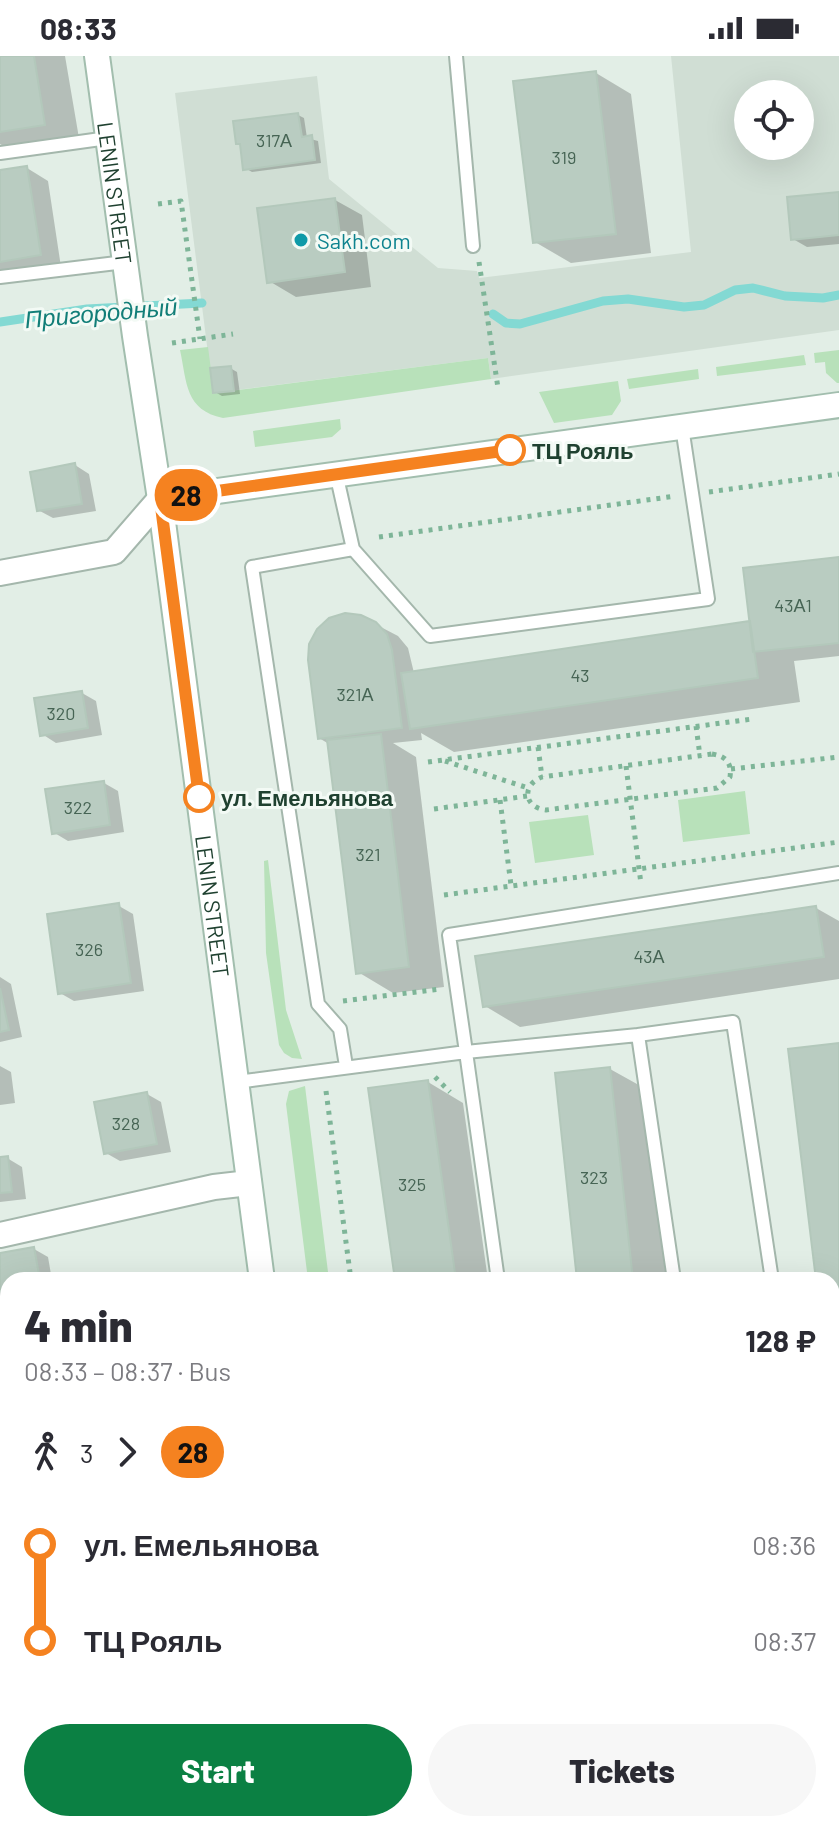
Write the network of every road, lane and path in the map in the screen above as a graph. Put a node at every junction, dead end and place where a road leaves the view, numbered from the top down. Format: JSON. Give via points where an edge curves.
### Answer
{"nodes":[{"id":1,"x":97,"y":56,"type":"edge"},
{"id":2,"x":456,"y":56,"type":"edge"},
{"id":3,"x":108,"y":138,"type":"junction"},
{"id":4,"x":0,"y":153,"type":"edge"},
{"id":5,"x":158,"y":204,"type":"dead end"},
{"id":6,"x":473,"y":246,"type":"joint"},
{"id":7,"x":127,"y":273,"type":"junction"},
{"id":8,"x":0,"y":277,"type":"edge"},
{"id":9,"x":233,"y":334,"type":"dead end"},
{"id":10,"x":200,"y":339,"type":"junction"},
{"id":11,"x":172,"y":343,"type":"dead end"},
{"id":12,"x":498,"y":388,"type":"dead end"},
{"id":13,"x":839,"y":405,"type":"edge"},
{"id":14,"x":682,"y":427,"type":"junction"},
{"id":15,"x":336,"y":473,"type":"junction"},
{"id":16,"x":839,"y":474,"type":"edge"},
{"id":17,"x":692,"y":494,"type":"junction"},
{"id":18,"x":160,"y":499,"type":"junction"},
{"id":19,"x":379,"y":537,"type":"dead end"},
{"id":20,"x":353,"y":549,"type":"junction"},
{"id":21,"x":0,"y":573,"type":"edge"},
{"id":22,"x":752,"y":719,"type":"dead end"},
{"id":23,"x":696,"y":726,"type":"junction"},
{"id":24,"x":538,"y":747,"type":"junction"},
{"id":25,"x":700,"y":756,"type":"junction"},
{"id":26,"x":839,"y":757,"type":"edge"},
{"id":27,"x":444,"y":760,"type":"junction"},
{"id":28,"x":428,"y":762,"type":"dead end"},
{"id":29,"x":626,"y":766,"type":"junction"},
{"id":30,"x":731,"y":769,"type":"junction"},
{"id":31,"x":542,"y":777,"type":"junction"},
{"id":32,"x":528,"y":788,"type":"junction"},
{"id":33,"x":527,"y":796,"type":"junction"},
{"id":34,"x":630,"y":799,"type":"junction"},
{"id":35,"x":500,"y":800,"type":"junction"},
{"id":36,"x":434,"y":809,"type":"dead end"},
{"id":37,"x":839,"y":842,"type":"edge"},
{"id":38,"x":639,"y":869,"type":"junction"},
{"id":39,"x":839,"y":873,"type":"edge"},
{"id":40,"x":511,"y":885,"type":"junction"},
{"id":41,"x":444,"y":895,"type":"dead end"},
{"id":42,"x":643,"y":904,"type":"junction"},
{"id":43,"x":457,"y":987,"type":"junction"},
{"id":44,"x":318,"y":1004,"type":"junction"},
{"id":45,"x":638,"y":1035,"type":"junction"},
{"id":46,"x":466,"y":1052,"type":"junction"},
{"id":47,"x":346,"y":1066,"type":"junction"},
{"id":48,"x":431,"y":1074,"type":"dead end"},
{"id":49,"x":237,"y":1082,"type":"junction"},
{"id":50,"x":325,"y":1084,"type":"dead end"},
{"id":51,"x":452,"y":1098,"type":"dead end"},
{"id":52,"x":249,"y":1183,"type":"junction"},
{"id":53,"x":0,"y":1235,"type":"edge"},
{"id":54,"x":261,"y":1272,"type":"edge"},
{"id":55,"x":350,"y":1272,"type":"edge"},
{"id":56,"x":497,"y":1272,"type":"edge"},
{"id":57,"x":673,"y":1272,"type":"edge"},
{"id":58,"x":771,"y":1272,"type":"edge"}],
"edges":[{"from":1,"to":3,"type":"main road","name":"LENIN STREET"},
{"from":2,"to":6,"type":"lane"},
{"from":3,"to":4,"type":"lane"},
{"from":3,"to":7,"type":"main road","name":"LENIN STREET"},
{"from":5,"to":10,"type":"path","via":[[181,201]]},
{"from":6,"to":12,"type":"path","via":[[481,268]]},
{"from":7,"to":8,"type":"lane"},
{"from":7,"to":18,"type":"main road","name":"LENIN STREET"},
{"from":9,"to":10,"type":"path"},
{"from":10,"to":11,"type":"path"},
{"from":13,"to":14,"type":"main road"},
{"from":14,"to":15,"type":"main road"},
{"from":14,"to":17,"type":"lane"},
{"from":15,"to":18,"type":"main road"},
{"from":15,"to":20,"type":"lane"},
{"from":16,"to":17,"type":"path"},
{"from":17,"to":19,"type":"path"},
{"from":17,"to":20,"type":"lane","via":[[708,599],[430,636]]},
{"from":18,"to":21,"type":"main road","via":[[114,552]]},
{"from":18,"to":49,"type":"main road","name":"LENIN STREET"},
{"from":20,"to":44,"type":"lane","via":[[252,567]]},
{"from":22,"to":23,"type":"path"},
{"from":23,"to":24,"type":"path"},
{"from":23,"to":25,"type":"path"},
{"from":24,"to":27,"type":"path"},
{"from":24,"to":31,"type":"path"},
{"from":25,"to":29,"type":"path"},
{"from":25,"to":30,"type":"path","via":[[720,756]]},
{"from":26,"to":30,"type":"path"},
{"from":27,"to":28,"type":"path"},
{"from":27,"to":32,"type":"path"},
{"from":29,"to":31,"type":"path"},
{"from":29,"to":34,"type":"path"},
{"from":30,"to":34,"type":"path","via":[[725,784],[717,788]]},
{"from":31,"to":32,"type":"path"},
{"from":32,"to":33,"type":"path"},
{"from":33,"to":34,"type":"path","via":[[530,804],[546,810]]},
{"from":33,"to":35,"type":"path"},
{"from":34,"to":38,"type":"path"},
{"from":35,"to":36,"type":"path"},
{"from":35,"to":40,"type":"path"},
{"from":37,"to":38,"type":"path"},
{"from":38,"to":40,"type":"path"},
{"from":38,"to":42,"type":"path"},
{"from":39,"to":42,"type":"lane"},
{"from":40,"to":41,"type":"path"},
{"from":42,"to":43,"type":"lane","via":[[449,935]]},
{"from":43,"to":44,"type":"path"},
{"from":43,"to":46,"type":"lane"},
{"from":44,"to":47,"type":"lane","via":[[340,1029]]},
{"from":45,"to":46,"type":"lane"},
{"from":45,"to":57,"type":"lane"},
{"from":45,"to":58,"type":"lane","via":[[733,1022]]},
{"from":46,"to":47,"type":"lane"},
{"from":46,"to":56,"type":"lane"},
{"from":47,"to":49,"type":"lane"},
{"from":48,"to":51,"type":"path","via":[[449,1088]]},
{"from":49,"to":52,"type":"main road","name":"LENIN STREET"},
{"from":50,"to":55,"type":"path"},
{"from":52,"to":53,"type":"main road"},
{"from":52,"to":54,"type":"main road","name":"LENIN STREET"}]}
